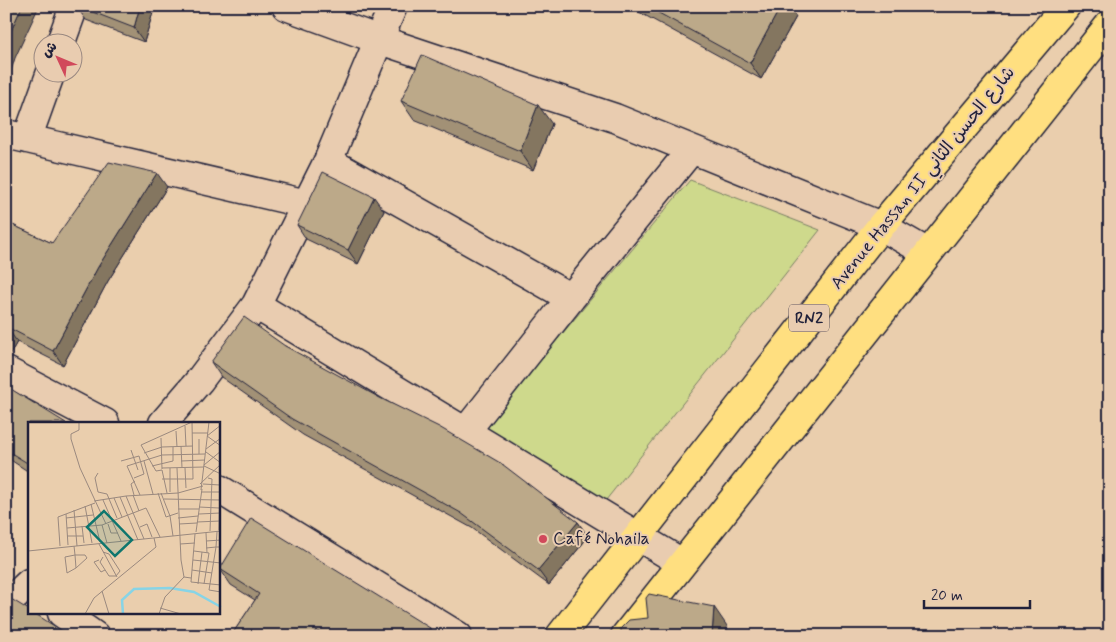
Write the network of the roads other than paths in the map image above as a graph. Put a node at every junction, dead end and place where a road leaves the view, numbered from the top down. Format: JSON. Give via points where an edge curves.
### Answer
{"nodes":[{"id":1,"x":74,"y":6,"type":"edge"},
{"id":2,"x":286,"y":6,"type":"edge"},
{"id":3,"x":393,"y":6,"type":"edge"},
{"id":4,"x":1066,"y":6,"type":"edge"},
{"id":5,"x":1110,"y":24,"type":"edge"},
{"id":6,"x":65,"y":32,"type":"edge"},
{"id":7,"x":377,"y":40,"type":"junction"},
{"id":8,"x":46,"y":82,"type":"edge"},
{"id":9,"x":17,"y":137,"type":"edge"},
{"id":10,"x":691,"y":150,"type":"junction"},
{"id":11,"x":328,"y":161,"type":"junction"},
{"id":12,"x":307,"y":204,"type":"junction"},
{"id":13,"x":881,"y":226,"type":"junction"},
{"id":14,"x":928,"y":253,"type":"junction"},
{"id":15,"x":571,"y":298,"type":"junction"},
{"id":16,"x":256,"y":305,"type":"junction"},
{"id":17,"x":6,"y":371,"type":"edge"},
{"id":18,"x":103,"y":422,"type":"edge"},
{"id":19,"x":164,"y":422,"type":"edge"},
{"id":20,"x":466,"y":431,"type":"junction"},
{"id":21,"x":220,"y":490,"type":"edge"},
{"id":22,"x":638,"y":537,"type":"junction"},
{"id":23,"x":682,"y":563,"type":"junction"},
{"id":24,"x":63,"y":614,"type":"edge"},
{"id":25,"x":95,"y":636,"type":"edge"},
{"id":26,"x":458,"y":636,"type":"edge"},
{"id":27,"x":560,"y":636,"type":"edge"},
{"id":28,"x":625,"y":636,"type":"edge"}],
"edges":[{"from":1,"to":6,"type":"street"},
{"from":2,"to":7,"type":"street"},
{"from":3,"to":7,"type":"street"},
{"from":4,"to":13,"type":"main road","name":"Avenue Hassan II شارع الحسن الثاني","number":"RN2"},
{"from":5,"to":14,"type":"main road"},
{"from":7,"to":10,"type":"street","via":[[615,118]]},
{"from":7,"to":11,"type":"street"},
{"from":8,"to":9,"type":"street"},
{"from":9,"to":12,"type":"street"},
{"from":10,"to":13,"type":"street"},
{"from":10,"to":15,"type":"street"},
{"from":11,"to":12,"type":"street"},
{"from":11,"to":15,"type":"street"},
{"from":12,"to":16,"type":"street"},
{"from":13,"to":14,"type":"street"},
{"from":13,"to":22,"type":"main road","name":"Avenue Hassan II شارع الحسن الثاني","number":"RN2"},
{"from":14,"to":23,"type":"main road"},
{"from":15,"to":20,"type":"street"},
{"from":16,"to":19,"type":"street"},
{"from":16,"to":20,"type":"street"},
{"from":17,"to":18,"type":"street"},
{"from":20,"to":22,"type":"street"},
{"from":21,"to":26,"type":"street"},
{"from":22,"to":23,"type":"street"},
{"from":22,"to":27,"type":"main road","name":"Avenue Hassan II شارع الحسن الثاني","number":"RN2"},
{"from":23,"to":28,"type":"main road"},
{"from":24,"to":25,"type":"street"}]}
